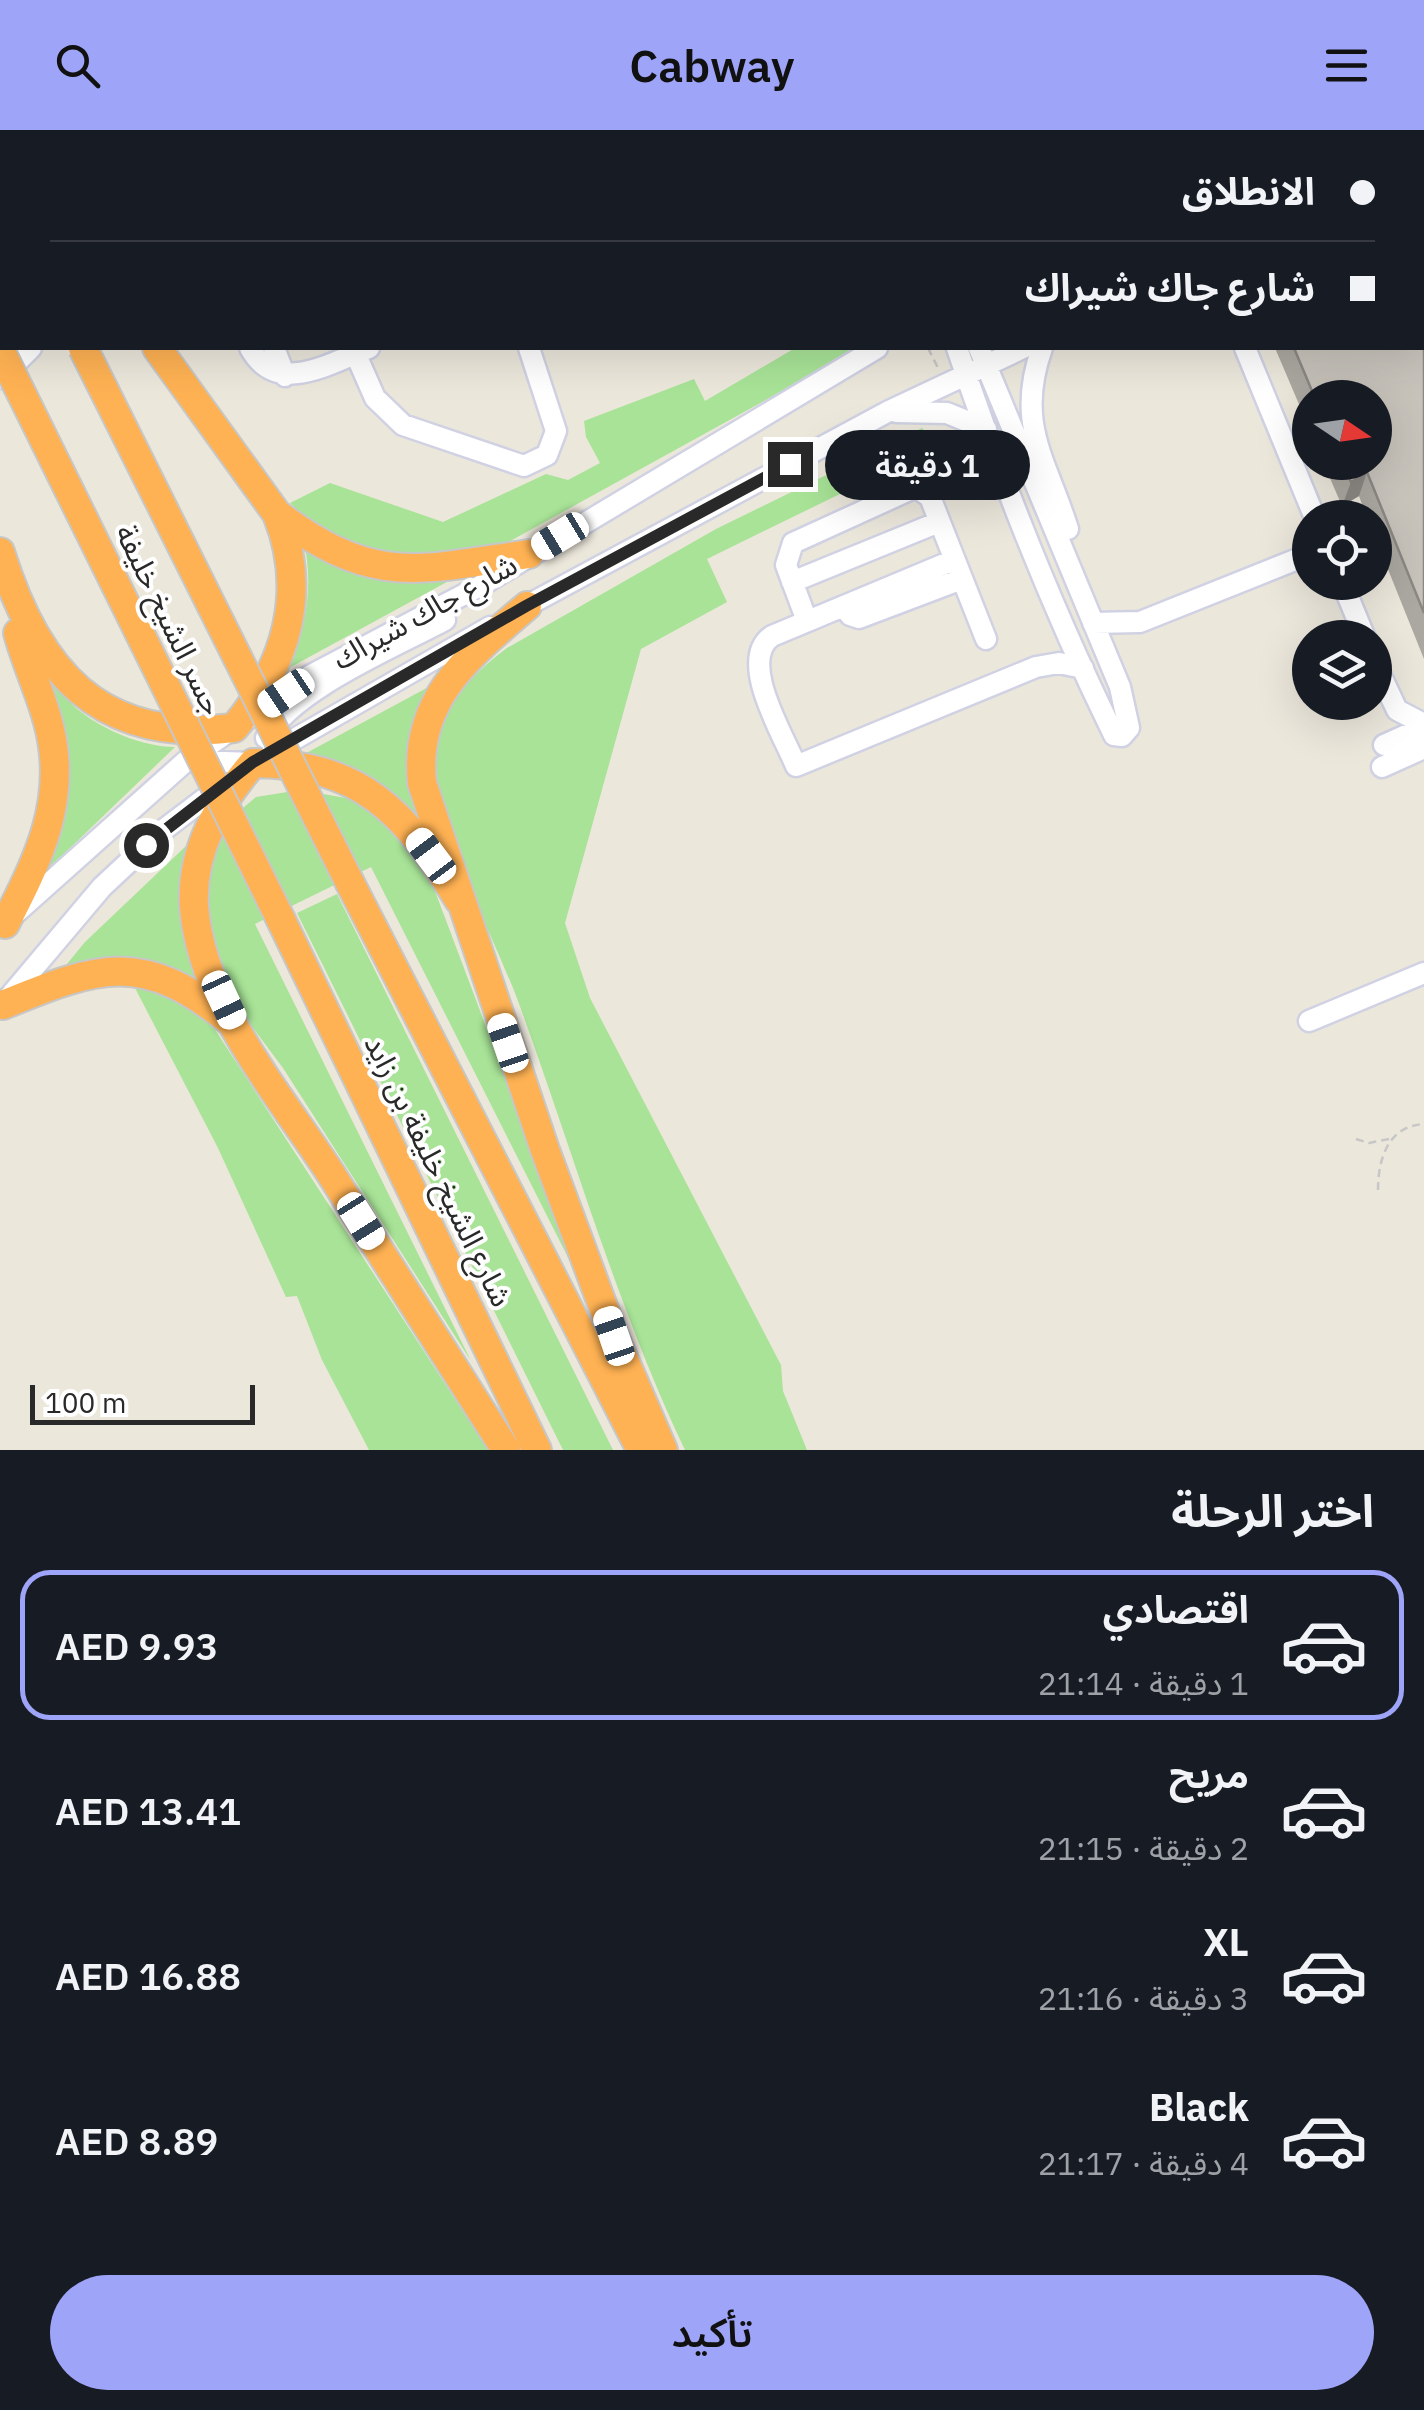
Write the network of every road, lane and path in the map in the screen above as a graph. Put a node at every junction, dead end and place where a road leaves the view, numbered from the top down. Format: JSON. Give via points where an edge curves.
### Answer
{"nodes":[{"id":1,"x":1169,"y":130,"type":"edge"},
{"id":2,"x":1178,"y":130,"type":"edge"},
{"id":3,"x":84,"y":350,"type":"edge"},
{"id":4,"x":157,"y":350,"type":"edge"},
{"id":5,"x":252,"y":350,"type":"edge"},
{"id":6,"x":275,"y":350,"type":"edge"},
{"id":7,"x":356,"y":350,"type":"edge"},
{"id":8,"x":359,"y":350,"type":"edge"},
{"id":9,"x":530,"y":350,"type":"edge"},
{"id":10,"x":874,"y":350,"type":"edge"},
{"id":11,"x":929,"y":350,"type":"edge"},
{"id":12,"x":958,"y":350,"type":"edge"},
{"id":13,"x":1014,"y":350,"type":"edge"},
{"id":14,"x":1041,"y":350,"type":"edge"},
{"id":15,"x":1246,"y":350,"type":"edge"},
{"id":16,"x":17,"y":352,"type":"edge"},
{"id":17,"x":982,"y":356,"type":"edge"},
{"id":18,"x":938,"y":370,"type":"dead end"},
{"id":19,"x":966,"y":375,"type":"junction"},
{"id":20,"x":285,"y":376,"type":"junction"},
{"id":21,"x":0,"y":380,"type":"edge"},
{"id":22,"x":0,"y":392,"type":"edge"},
{"id":23,"x":888,"y":412,"type":"junction"},
{"id":24,"x":986,"y":429,"type":"junction"},
{"id":25,"x":1308,"y":500,"type":"edge"},
{"id":26,"x":277,"y":514,"type":"junction"},
{"id":27,"x":939,"y":522,"type":"junction"},
{"id":28,"x":0,"y":552,"type":"edge"},
{"id":29,"x":530,"y":554,"type":"junction"},
{"id":30,"x":1067,"y":561,"type":"junction"},
{"id":31,"x":1292,"y":561,"type":"edge"},
{"id":32,"x":958,"y":570,"type":"junction"},
{"id":33,"x":792,"y":582,"type":"junction"},
{"id":34,"x":480,"y":586,"type":"junction"},
{"id":35,"x":526,"y":606,"type":"junction"},
{"id":36,"x":807,"y":622,"type":"junction"},
{"id":37,"x":1140,"y":622,"type":"junction"},
{"id":38,"x":1064,"y":623,"type":"junction"},
{"id":39,"x":1093,"y":623,"type":"junction"},
{"id":40,"x":986,"y":640,"type":"dead end"},
{"id":41,"x":1107,"y":656,"type":"junction"},
{"id":42,"x":39,"y":662,"type":"junction"},
{"id":43,"x":1036,"y":668,"type":"junction"},
{"id":44,"x":1083,"y":668,"type":"junction"},
{"id":45,"x":1392,"y":704,"type":"edge"},
{"id":46,"x":1389,"y":720,"type":"edge"},
{"id":47,"x":1424,"y":726,"type":"edge"},
{"id":48,"x":234,"y":728,"type":"junction"},
{"id":49,"x":269,"y":732,"type":"junction"},
{"id":50,"x":308,"y":733,"type":"junction"},
{"id":51,"x":1424,"y":748,"type":"edge"},
{"id":52,"x":186,"y":761,"type":"junction"},
{"id":53,"x":220,"y":762,"type":"junction"},
{"id":54,"x":253,"y":762,"type":"junction"},
{"id":55,"x":1382,"y":766,"type":"dead end"},
{"id":56,"x":195,"y":806,"type":"junction"},
{"id":57,"x":350,"y":883,"type":"joint"},
{"id":58,"x":458,"y":900,"type":"junction"},
{"id":59,"x":280,"y":920,"type":"joint"},
{"id":60,"x":3,"y":926,"type":"edge"},
{"id":61,"x":1424,"y":973,"type":"edge"},
{"id":62,"x":1,"y":1006,"type":"edge"},
{"id":63,"x":1310,"y":1022,"type":"dead end"},
{"id":64,"x":236,"y":1025,"type":"junction"},
{"id":65,"x":1424,"y":1124,"type":"edge"},
{"id":66,"x":1392,"y":1138,"type":"junction"},
{"id":67,"x":1356,"y":1139,"type":"dead end"},
{"id":68,"x":1378,"y":1190,"type":"dead end"},
{"id":69,"x":506,"y":1450,"type":"edge"},
{"id":70,"x":538,"y":1450,"type":"edge"},
{"id":71,"x":641,"y":1450,"type":"edge"},
{"id":72,"x":663,"y":1450,"type":"edge"}],
"edges":[{"from":1,"to":2,"type":"street"},
{"from":3,"to":57,"type":"highway","name":"جسر الشيخ خليفة","bridge":true},
{"from":4,"to":26,"type":"highway"},
{"from":5,"to":20,"type":"street","via":[[268,370]]},
{"from":6,"to":20,"type":"street"},
{"from":7,"to":20,"type":"street"},
{"from":8,"to":9,"type":"street","via":[[375,398],[403,425],[524,466],[546,455],[556,431]]},
{"from":10,"to":29,"type":"street","name":"شارع جاك شيراك"},
{"from":11,"to":18,"type":"path"},
{"from":12,"to":19,"type":"street"},
{"from":13,"to":17,"type":"street","name":"شارع جاك شيراك"},
{"from":14,"to":30,"type":"street","via":[[1030,423],[1067,524]]},
{"from":15,"to":25,"type":"street"},
{"from":16,"to":21,"type":"street"},
{"from":16,"to":22,"type":"street"},
{"from":16,"to":59,"type":"highway","name":"جسر الشيخ خليفة","bridge":true},
{"from":17,"to":19,"type":"street","name":"شارع جاك شيراك"},
{"from":17,"to":30,"type":"street"},
{"from":19,"to":23,"type":"street","name":"شارع جاك شيراك"},
{"from":19,"to":24,"type":"street"},
{"from":23,"to":24,"type":"street","via":[[947,413]]},
{"from":23,"to":35,"type":"street","name":"شارع جاك شيراك"},
{"from":24,"to":38,"type":"street"},
{"from":26,"to":29,"type":"highway","via":[[336,552],[385,569],[417,571]]},
{"from":26,"to":48,"type":"highway","via":[[291,561],[289,626],[268,680]]},
{"from":27,"to":32,"type":"street"},
{"from":27,"to":33,"type":"street"},
{"from":27,"to":33,"type":"street","via":[[927,493],[908,489],[797,539],[785,559]]},
{"from":28,"to":42,"type":"highway","via":[[16,626]]},
{"from":29,"to":34,"type":"street","name":"شارع جاك شيراك"},
{"from":30,"to":39,"type":"street"},
{"from":31,"to":37,"type":"street"},
{"from":32,"to":36,"type":"street","via":[[862,618],[845,606]]},
{"from":32,"to":40,"type":"street"},
{"from":33,"to":36,"type":"street"},
{"from":34,"to":48,"type":"street","name":"شارع جاك شيراك","via":[[311,675]]},
{"from":34,"to":49,"type":"street","via":[[465,608],[320,690]]},
{"from":35,"to":50,"type":"street","name":"شارع جاك شيراك"},
{"from":35,"to":58,"type":"highway","via":[[454,671],[423,733],[422,783]]},
{"from":36,"to":43,"type":"street","via":[[766,640],[756,663],[796,766]]},
{"from":37,"to":39,"type":"street"},
{"from":37,"to":41,"type":"street"},
{"from":38,"to":43,"type":"street"},
{"from":38,"to":44,"type":"street"},
{"from":39,"to":41,"type":"street"},
{"from":41,"to":44,"type":"street","via":[[1120,686],[1126,735],[1112,731]]},
{"from":42,"to":48,"type":"highway","via":[[99,704],[136,720],[175,729]]},
{"from":42,"to":60,"type":"highway","via":[[54,806],[36,863]]},
{"from":43,"to":44,"type":"street"},
{"from":45,"to":47,"type":"street"},
{"from":46,"to":47,"type":"street","via":[[1384,745]]},
{"from":48,"to":49,"type":"street"},
{"from":48,"to":52,"type":"street","name":"شارع جاك شيراك"},
{"from":48,"to":53,"type":"street"},
{"from":49,"to":50,"type":"street"},
{"from":49,"to":54,"type":"street"},
{"from":50,"to":54,"type":"street","name":"شارع جاك شيراك"},
{"from":51,"to":55,"type":"street"},
{"from":52,"to":53,"type":"street"},
{"from":52,"to":60,"type":"street","name":"شارع جاك شيراك"},
{"from":53,"to":54,"type":"street"},
{"from":53,"to":56,"type":"street"},
{"from":54,"to":56,"type":"street","name":"شارع جاك شيراك"},
{"from":54,"to":58,"type":"highway","via":[[313,767],[368,791],[417,837]]},
{"from":54,"to":64,"type":"highway","via":[[208,829],[194,885],[201,943]]},
{"from":56,"to":62,"type":"street","name":"شارع جاك شيراك","via":[[102,886]]},
{"from":57,"to":71,"type":"highway","name":"شارع الشيخ خليفة بن زايد"},
{"from":58,"to":72,"type":"highway","via":[[614,1336]]},
{"from":59,"to":70,"type":"highway","name":"شارع الشيخ خليفة بن زايد"},
{"from":61,"to":63,"type":"street"},
{"from":62,"to":64,"type":"highway","via":[[84,973],[131,971],[178,985]]},
{"from":64,"to":69,"type":"highway"},
{"from":65,"to":66,"type":"path"},
{"from":66,"to":67,"type":"path"},
{"from":66,"to":68,"type":"path","via":[[1381,1154]]}]}
